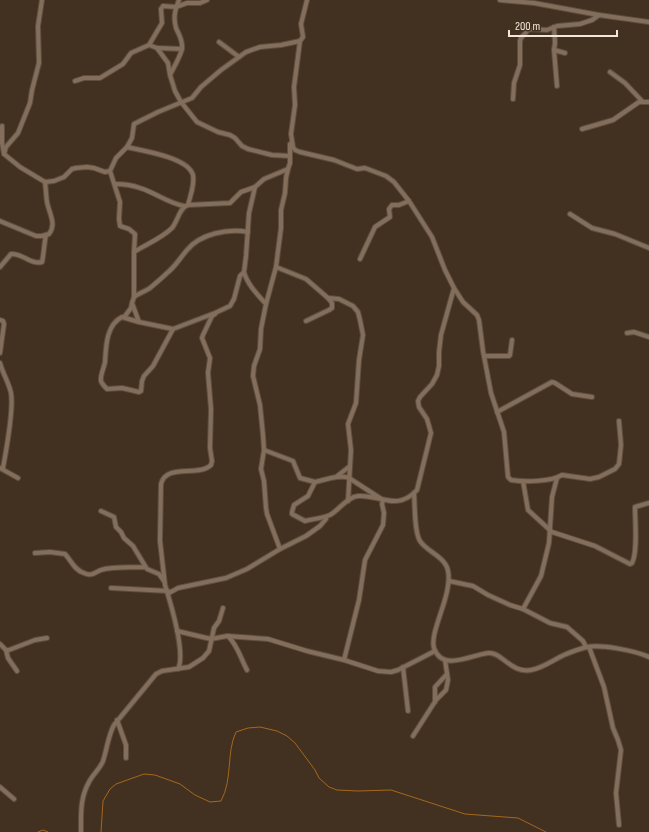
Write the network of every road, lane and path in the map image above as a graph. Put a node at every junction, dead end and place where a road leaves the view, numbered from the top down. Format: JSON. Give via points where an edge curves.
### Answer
{"nodes":[{"id":1,"x":42,"y":0,"type":"edge"},
{"id":2,"x":179,"y":0,"type":"edge"},
{"id":3,"x":207,"y":0,"type":"edge"},
{"id":4,"x":307,"y":0,"type":"edge"},
{"id":5,"x":500,"y":0,"type":"edge"},
{"id":6,"x":176,"y":7,"type":"junction"},
{"id":7,"x":599,"y":15,"type":"junction"},
{"id":8,"x":649,"y":22,"type":"edge"},
{"id":9,"x":554,"y":27,"type":"junction"},
{"id":10,"x":300,"y":41,"type":"junction"},
{"id":11,"x":219,"y":42,"type":"dead end"},
{"id":12,"x":149,"y":45,"type":"junction"},
{"id":13,"x":157,"y":48,"type":"junction"},
{"id":14,"x":182,"y":49,"type":"junction"},
{"id":15,"x":554,"y":50,"type":"junction"},
{"id":16,"x":565,"y":53,"type":"dead end"},
{"id":17,"x":239,"y":57,"type":"junction"},
{"id":18,"x":610,"y":72,"type":"dead end"},
{"id":19,"x":170,"y":75,"type":"junction"},
{"id":20,"x":75,"y":81,"type":"dead end"},
{"id":21,"x":557,"y":86,"type":"dead end"},
{"id":22,"x":177,"y":94,"type":"junction"},
{"id":23,"x":513,"y":99,"type":"dead end"},
{"id":24,"x":642,"y":101,"type":"junction"},
{"id":25,"x":181,"y":102,"type":"junction"},
{"id":26,"x":649,"y":102,"type":"edge"},
{"id":27,"x":173,"y":106,"type":"junction"},
{"id":28,"x":2,"y":126,"type":"dead end"},
{"id":29,"x":582,"y":129,"type":"dead end"},
{"id":30,"x":292,"y":140,"type":"junction"},
{"id":31,"x":127,"y":147,"type":"junction"},
{"id":32,"x":4,"y":154,"type":"junction"},
{"id":33,"x":290,"y":156,"type":"junction"},
{"id":34,"x":288,"y":169,"type":"junction"},
{"id":35,"x":110,"y":171,"type":"junction"},
{"id":36,"x":45,"y":182,"type":"junction"},
{"id":37,"x":115,"y":184,"type":"junction"},
{"id":38,"x":255,"y":187,"type":"junction"},
{"id":39,"x":409,"y":201,"type":"junction"},
{"id":40,"x":186,"y":206,"type":"junction"},
{"id":41,"x":570,"y":214,"type":"dead end"},
{"id":42,"x":0,"y":221,"type":"edge"},
{"id":43,"x":248,"y":232,"type":"junction"},
{"id":44,"x":46,"y":235,"type":"junction"},
{"id":45,"x":649,"y":248,"type":"edge"},
{"id":46,"x":134,"y":252,"type":"junction"},
{"id":47,"x":360,"y":259,"type":"dead end"},
{"id":48,"x":0,"y":267,"type":"edge"},
{"id":49,"x":276,"y":267,"type":"junction"},
{"id":50,"x":244,"y":272,"type":"junction"},
{"id":51,"x":454,"y":288,"type":"junction"},
{"id":52,"x":134,"y":297,"type":"junction"},
{"id":53,"x":328,"y":298,"type":"junction"},
{"id":54,"x":132,"y":302,"type":"junction"},
{"id":55,"x":266,"y":304,"type":"junction"},
{"id":56,"x":215,"y":313,"type":"junction"},
{"id":57,"x":125,"y":316,"type":"junction"},
{"id":58,"x":0,"y":320,"type":"edge"},
{"id":59,"x":306,"y":321,"type":"dead end"},
{"id":60,"x":139,"y":322,"type":"junction"},
{"id":61,"x":172,"y":329,"type":"junction"},
{"id":62,"x":627,"y":333,"type":"dead end"},
{"id":63,"x":649,"y":337,"type":"edge"},
{"id":64,"x":512,"y":340,"type":"dead end"},
{"id":65,"x":0,"y":353,"type":"edge"},
{"id":66,"x":484,"y":356,"type":"junction"},
{"id":67,"x":0,"y":363,"type":"edge"},
{"id":68,"x":592,"y":397,"type":"dead end"},
{"id":69,"x":496,"y":412,"type":"junction"},
{"id":70,"x":619,"y":421,"type":"dead end"},
{"id":71,"x":264,"y":450,"type":"junction"},
{"id":72,"x":350,"y":466,"type":"junction"},
{"id":73,"x":1,"y":468,"type":"edge"},
{"id":74,"x":336,"y":477,"type":"junction"},
{"id":75,"x":18,"y":478,"type":"dead end"},
{"id":76,"x":349,"y":478,"type":"junction"},
{"id":77,"x":557,"y":478,"type":"junction"},
{"id":78,"x":315,"y":482,"type":"junction"},
{"id":79,"x":524,"y":482,"type":"junction"},
{"id":80,"x":414,"y":493,"type":"junction"},
{"id":81,"x":383,"y":500,"type":"junction"},
{"id":82,"x":348,"y":501,"type":"junction"},
{"id":83,"x":649,"y":503,"type":"edge"},
{"id":84,"x":101,"y":511,"type":"dead end"},
{"id":85,"x":326,"y":519,"type":"dead end"},
{"id":86,"x":550,"y":530,"type":"junction"},
{"id":87,"x":280,"y":549,"type":"junction"},
{"id":88,"x":35,"y":553,"type":"dead end"},
{"id":89,"x":145,"y":567,"type":"junction"},
{"id":90,"x":449,"y":581,"type":"junction"},
{"id":91,"x":165,"y":582,"type":"junction"},
{"id":92,"x":111,"y":588,"type":"dead end"},
{"id":93,"x":168,"y":592,"type":"junction"},
{"id":94,"x":223,"y":608,"type":"dead end"},
{"id":95,"x":524,"y":609,"type":"junction"},
{"id":96,"x":177,"y":631,"type":"junction"},
{"id":97,"x":227,"y":636,"type":"junction"},
{"id":98,"x":47,"y":638,"type":"dead end"},
{"id":99,"x":211,"y":639,"type":"junction"},
{"id":100,"x":0,"y":644,"type":"edge"},
{"id":101,"x":587,"y":647,"type":"junction"},
{"id":102,"x":6,"y":650,"type":"junction"},
{"id":103,"x":435,"y":651,"type":"junction"},
{"id":104,"x":649,"y":657,"type":"edge"},
{"id":105,"x":344,"y":660,"type":"junction"},
{"id":106,"x":445,"y":660,"type":"junction"},
{"id":107,"x":403,"y":667,"type":"junction"},
{"id":108,"x":178,"y":669,"type":"junction"},
{"id":109,"x":247,"y":670,"type":"dead end"},
{"id":110,"x":17,"y":671,"type":"dead end"},
{"id":111,"x":447,"y":674,"type":"junction"},
{"id":112,"x":435,"y":702,"type":"junction"},
{"id":113,"x":408,"y":711,"type":"dead end"},
{"id":114,"x":117,"y":720,"type":"junction"},
{"id":115,"x":413,"y":736,"type":"dead end"},
{"id":116,"x":126,"y":758,"type":"dead end"},
{"id":117,"x":0,"y":787,"type":"edge"},
{"id":118,"x":14,"y":799,"type":"dead end"},
{"id":119,"x":619,"y":825,"type":"dead end"},
{"id":120,"x":81,"y":831,"type":"dead end"}],
"edges":[{"from":1,"to":32,"type":"street","via":[[38,26],[39,63],[30,103],[18,133],[6,147]]},
{"from":2,"to":6,"type":"street"},
{"from":3,"to":6,"type":"street"},
{"from":4,"to":10,"type":"street","via":[[302,24],[303,37]]},
{"from":5,"to":7,"type":"street","via":[[534,3]]},
{"from":6,"to":12,"type":"street","via":[[162,6],[162,23]]},
{"from":6,"to":14,"type":"street","via":[[174,16],[182,40]]},
{"from":7,"to":8,"type":"street"},
{"from":7,"to":9,"type":"street","via":[[580,24]]},
{"from":9,"to":15,"type":"street"},
{"from":9,"to":23,"type":"street","via":[[547,30],[529,29],[521,38],[520,64],[514,83]]},
{"from":10,"to":17,"type":"street","via":[[260,47]]},
{"from":10,"to":30,"type":"street","via":[[294,87]]},
{"from":11,"to":17,"type":"street"},
{"from":12,"to":13,"type":"street"},
{"from":12,"to":20,"type":"street","via":[[131,53],[123,64],[100,78]]},
{"from":13,"to":14,"type":"street"},
{"from":13,"to":19,"type":"street","via":[[168,63]]},
{"from":14,"to":19,"type":"street"},
{"from":15,"to":16,"type":"street"},
{"from":15,"to":21,"type":"street"},
{"from":17,"to":25,"type":"street","via":[[201,87],[192,98]]},
{"from":18,"to":24,"type":"street"},
{"from":19,"to":22,"type":"street"},
{"from":22,"to":25,"type":"street"},
{"from":22,"to":27,"type":"street"},
{"from":24,"to":26,"type":"street"},
{"from":24,"to":29,"type":"street","via":[[613,120]]},
{"from":25,"to":27,"type":"street"},
{"from":25,"to":33,"type":"street","via":[[197,122],[230,135],[242,146],[272,155]]},
{"from":27,"to":31,"type":"street","via":[[134,124],[132,138]]},
{"from":28,"to":32,"type":"street"},
{"from":30,"to":33,"type":"street"},
{"from":30,"to":39,"type":"street","via":[[292,147],[300,152],[334,160],[357,169],[365,168],[386,176]]},
{"from":31,"to":35,"type":"street","via":[[116,158]]},
{"from":31,"to":40,"type":"street","via":[[161,156],[186,165],[190,169],[193,185]]},
{"from":32,"to":36,"type":"street"},
{"from":33,"to":34,"type":"street"},
{"from":34,"to":38,"type":"street","via":[[264,179]]},
{"from":34,"to":49,"type":"street"},
{"from":35,"to":36,"type":"street","via":[[76,168],[64,177]]},
{"from":35,"to":37,"type":"street"},
{"from":36,"to":44,"type":"street","via":[[46,200],[53,227]]},
{"from":37,"to":40,"type":"street","via":[[141,188],[169,202]]},
{"from":37,"to":46,"type":"street","via":[[120,202],[120,226],[129,228],[136,234]]},
{"from":38,"to":40,"type":"street","via":[[241,192],[228,204]]},
{"from":38,"to":43,"type":"street"},
{"from":39,"to":47,"type":"street","via":[[392,205],[389,209],[390,216],[375,227]]},
{"from":39,"to":51,"type":"street","via":[[432,237]]},
{"from":40,"to":46,"type":"street","via":[[170,230]]},
{"from":41,"to":45,"type":"street","via":[[592,228]]},
{"from":42,"to":44,"type":"street","via":[[36,236]]},
{"from":43,"to":50,"type":"street"},
{"from":43,"to":52,"type":"street","via":[[235,230],[201,238],[188,248],[174,267],[150,288]]},
{"from":44,"to":48,"type":"street","via":[[42,262],[34,263],[11,254]]},
{"from":46,"to":52,"type":"street"},
{"from":49,"to":53,"type":"street","via":[[306,279]]},
{"from":49,"to":55,"type":"street"},
{"from":50,"to":55,"type":"street"},
{"from":50,"to":56,"type":"street","via":[[240,276],[230,306]]},
{"from":51,"to":66,"type":"street","via":[[479,320]]},
{"from":51,"to":80,"type":"street","via":[[441,335],[437,375],[418,401],[431,433],[417,490]]},
{"from":52,"to":54,"type":"street"},
{"from":53,"to":59,"type":"street","via":[[332,308]]},
{"from":53,"to":72,"type":"street","via":[[339,299],[353,306],[358,312],[363,335],[356,403],[348,424],[351,439]]},
{"from":54,"to":57,"type":"street"},
{"from":54,"to":60,"type":"street"},
{"from":55,"to":71,"type":"street","via":[[260,349],[253,376],[260,405]]},
{"from":56,"to":61,"type":"street"},
{"from":56,"to":91,"type":"street","via":[[202,338],[210,358],[208,373],[212,461],[208,468],[175,472],[162,480],[160,541]]},
{"from":57,"to":60,"type":"street"},
{"from":57,"to":61,"type":"street","via":[[116,321],[106,341],[101,381],[109,389],[142,391],[144,376],[153,366]]},
{"from":58,"to":65,"type":"street","via":[[4,324]]},
{"from":60,"to":61,"type":"street"},
{"from":62,"to":63,"type":"street","via":[[634,332]]},
{"from":64,"to":66,"type":"street","via":[[509,356]]},
{"from":66,"to":69,"type":"street"},
{"from":67,"to":73,"type":"street","via":[[11,393],[6,455]]},
{"from":68,"to":69,"type":"street","via":[[572,394],[552,382]]},
{"from":69,"to":79,"type":"street","via":[[504,432],[508,477],[510,480]]},
{"from":70,"to":77,"type":"street","via":[[621,445],[619,464],[615,469],[590,479],[568,475]]},
{"from":71,"to":78,"type":"street","via":[[292,461],[300,478]]},
{"from":71,"to":87,"type":"street","via":[[261,469],[266,508]]},
{"from":72,"to":74,"type":"street"},
{"from":72,"to":76,"type":"street"},
{"from":73,"to":75,"type":"street"},
{"from":74,"to":76,"type":"street"},
{"from":74,"to":78,"type":"street"},
{"from":76,"to":81,"type":"street"},
{"from":76,"to":82,"type":"street"},
{"from":77,"to":79,"type":"street"},
{"from":77,"to":86,"type":"street","via":[[552,496]]},
{"from":78,"to":82,"type":"street","via":[[308,496],[294,505],[292,514],[306,521],[325,517]]},
{"from":79,"to":86,"type":"street","via":[[528,510]]},
{"from":80,"to":81,"type":"street","via":[[401,501]]},
{"from":80,"to":90,"type":"street","via":[[419,540],[445,565]]},
{"from":81,"to":82,"type":"street","via":[[358,496]]},
{"from":81,"to":105,"type":"street","via":[[384,520],[366,560]]},
{"from":83,"to":86,"type":"street","via":[[635,507],[632,563]]},
{"from":84,"to":89,"type":"street","via":[[114,517],[116,527],[133,546]]},
{"from":85,"to":87,"type":"street","via":[[306,536]]},
{"from":86,"to":95,"type":"street","via":[[540,576]]},
{"from":87,"to":93,"type":"street","via":[[247,569],[226,578]]},
{"from":88,"to":89,"type":"street","via":[[65,554],[77,569],[91,575],[102,570]]},
{"from":89,"to":91,"type":"street","via":[[159,574]]},
{"from":90,"to":95,"type":"street","via":[[473,586],[510,605]]},
{"from":90,"to":103,"type":"street","via":[[444,608],[433,641]]},
{"from":91,"to":93,"type":"street"},
{"from":92,"to":93,"type":"street"},
{"from":93,"to":96,"type":"street"},
{"from":94,"to":99,"type":"street"},
{"from":95,"to":101,"type":"street","via":[[550,623],[566,627]]},
{"from":96,"to":99,"type":"street"},
{"from":96,"to":108,"type":"street","via":[[181,661]]},
{"from":97,"to":99,"type":"street"},
{"from":97,"to":105,"type":"street","via":[[268,639]]},
{"from":97,"to":109,"type":"street","via":[[236,645]]},
{"from":98,"to":102,"type":"street"},
{"from":99,"to":108,"type":"street","via":[[209,651],[200,661]]},
{"from":100,"to":102,"type":"street"},
{"from":101,"to":104,"type":"street","via":[[613,648]]},
{"from":101,"to":106,"type":"street","via":[[524,671],[489,652],[463,660]]},
{"from":101,"to":119,"type":"street","via":[[604,687],[621,750],[616,793]]},
{"from":102,"to":110,"type":"street"},
{"from":103,"to":106,"type":"street"},
{"from":103,"to":107,"type":"street"},
{"from":105,"to":107,"type":"street","via":[[378,671],[391,672]]},
{"from":106,"to":111,"type":"street"},
{"from":107,"to":113,"type":"street"},
{"from":108,"to":114,"type":"street","via":[[156,674]]},
{"from":111,"to":112,"type":"street","via":[[446,690]]},
{"from":111,"to":112,"type":"street","via":[[435,687]]},
{"from":112,"to":115,"type":"street"},
{"from":114,"to":116,"type":"street","via":[[126,745]]},
{"from":114,"to":120,"type":"street","via":[[110,732],[102,762],[82,795]]},
{"from":117,"to":118,"type":"street"}]}
